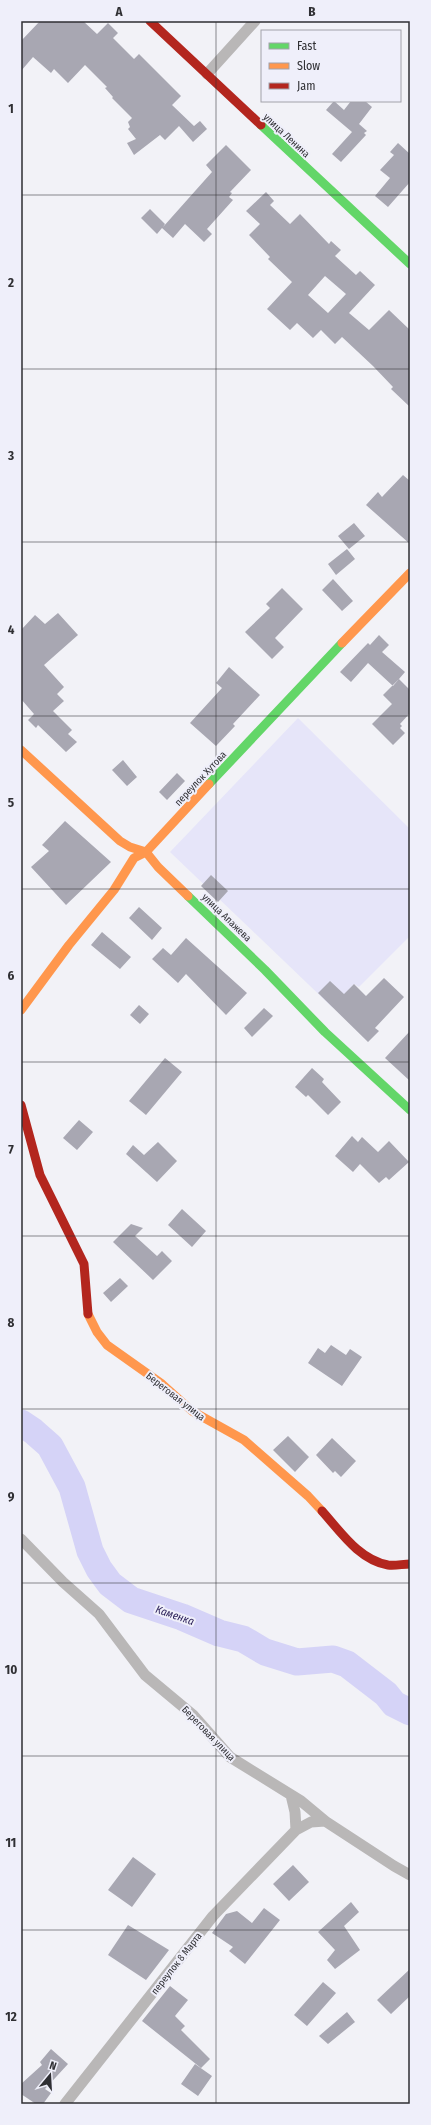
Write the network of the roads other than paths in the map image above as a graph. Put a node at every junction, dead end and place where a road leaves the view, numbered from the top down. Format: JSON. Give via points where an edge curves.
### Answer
{"nodes":[{"id":1,"x":150,"y":21,"type":"edge"},
{"id":2,"x":255,"y":21,"type":"edge"},
{"id":3,"x":207,"y":74,"type":"junction"},
{"id":4,"x":410,"y":264,"type":"edge"},
{"id":5,"x":410,"y":573,"type":"edge"},
{"id":6,"x":21,"y":750,"type":"edge"},
{"id":7,"x":146,"y":852,"type":"junction"},
{"id":8,"x":21,"y":1010,"type":"edge"},
{"id":9,"x":21,"y":1105,"type":"edge"},
{"id":10,"x":410,"y":1110,"type":"edge"},
{"id":11,"x":21,"y":1539,"type":"edge"},
{"id":12,"x":410,"y":1564,"type":"edge"},
{"id":13,"x":292,"y":1795,"type":"junction"},
{"id":14,"x":325,"y":1821,"type":"junction"},
{"id":15,"x":296,"y":1830,"type":"junction"},
{"id":16,"x":410,"y":1875,"type":"edge"},
{"id":17,"x":65,"y":2104,"type":"edge"}],
"edges":[{"from":1,"to":3,"type":"street","name":"улица Ленина"},
{"from":2,"to":3,"type":"street"},
{"from":3,"to":4,"type":"street","name":"улица Ленина"},
{"from":5,"to":7,"type":"street","name":"переулок Хутова"},
{"from":6,"to":7,"type":"street","via":[[120,841]]},
{"from":7,"to":8,"type":"street","name":"переулок Хутова","via":[[134,858],[114,890]]},
{"from":7,"to":10,"type":"street","name":"улица Апажева","via":[[158,867],[326,1032]]},
{"from":9,"to":12,"type":"street","name":"Береговая улица","via":[[40,1175],[84,1264],[90,1321],[107,1345],[162,1384],[192,1411],[244,1440],[308,1496],[358,1551],[390,1565]]},
{"from":11,"to":13,"type":"street","name":"Береговая улица","via":[[99,1614],[145,1675],[193,1715],[230,1757]]},
{"from":13,"to":14,"type":"street","name":"Береговая улица"},
{"from":13,"to":15,"type":"street"},
{"from":14,"to":15,"type":"street","via":[[312,1822]]},
{"from":14,"to":16,"type":"street","name":"Береговая улица"},
{"from":15,"to":17,"type":"street","name":"переулок 8 Марта","via":[[213,1916]]}]}
